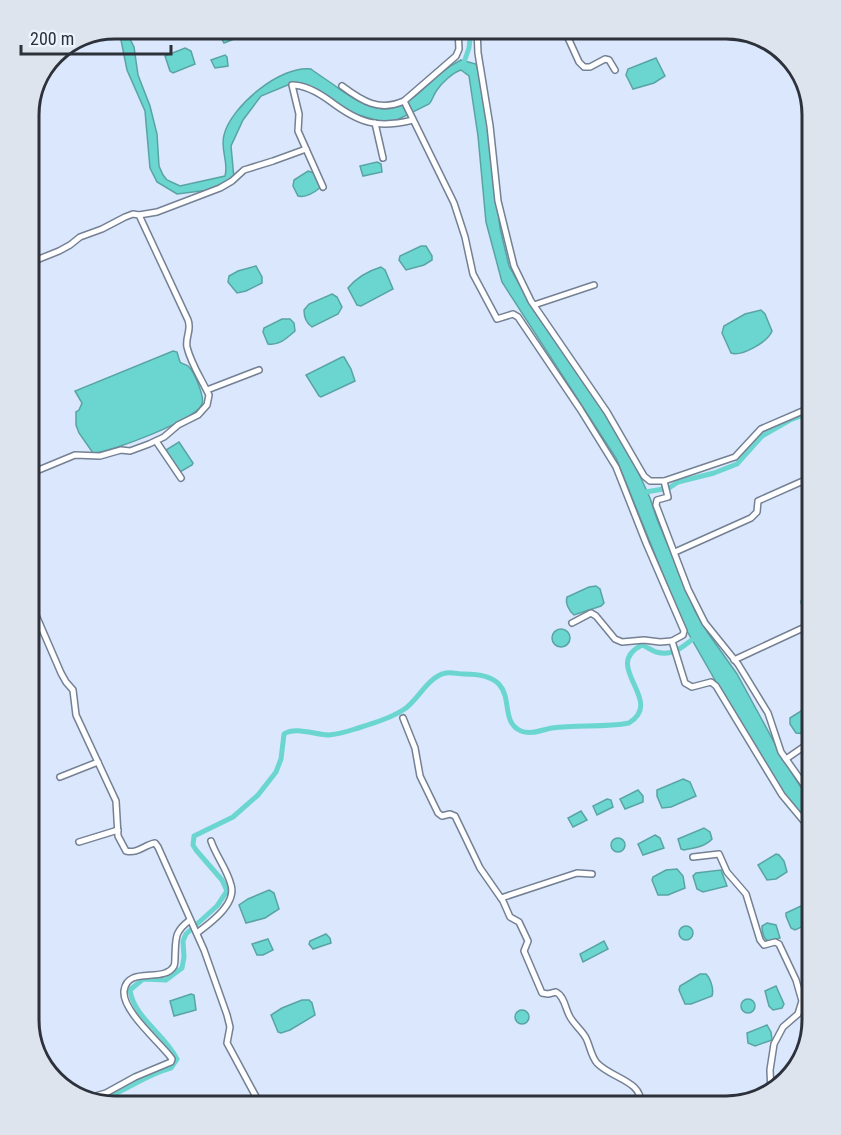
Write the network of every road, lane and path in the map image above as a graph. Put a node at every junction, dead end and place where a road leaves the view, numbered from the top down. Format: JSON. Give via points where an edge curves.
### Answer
{"nodes":[{"id":1,"x":459,"y":39,"type":"edge"},
{"id":2,"x":477,"y":39,"type":"edge"},
{"id":3,"x":569,"y":39,"type":"edge"},
{"id":4,"x":615,"y":70,"type":"dead end"},
{"id":5,"x":342,"y":86,"type":"dead end"},
{"id":6,"x":405,"y":103,"type":"junction"},
{"id":7,"x":412,"y":118,"type":"junction"},
{"id":8,"x":375,"y":123,"type":"junction"},
{"id":9,"x":306,"y":148,"type":"junction"},
{"id":10,"x":383,"y":158,"type":"dead end"},
{"id":11,"x":323,"y":187,"type":"dead end"},
{"id":12,"x":139,"y":215,"type":"junction"},
{"id":13,"x":39,"y":259,"type":"edge"},
{"id":14,"x":594,"y":285,"type":"dead end"},
{"id":15,"x":534,"y":306,"type":"junction"},
{"id":16,"x":259,"y":369,"type":"dead end"},
{"id":17,"x":207,"y":390,"type":"junction"},
{"id":18,"x":802,"y":412,"type":"edge"},
{"id":19,"x":156,"y":441,"type":"junction"},
{"id":20,"x":39,"y":470,"type":"edge"},
{"id":21,"x":181,"y":478,"type":"dead end"},
{"id":22,"x":664,"y":482,"type":"junction"},
{"id":23,"x":802,"y":482,"type":"edge"},
{"id":24,"x":675,"y":552,"type":"junction"},
{"id":25,"x":39,"y":622,"type":"edge"},
{"id":26,"x":572,"y":623,"type":"dead end"},
{"id":27,"x":802,"y":628,"type":"edge"},
{"id":28,"x":672,"y":643,"type":"junction"},
{"id":29,"x":734,"y":660,"type":"junction"},
{"id":30,"x":403,"y":718,"type":"dead end"},
{"id":31,"x":802,"y":748,"type":"edge"},
{"id":32,"x":786,"y":759,"type":"junction"},
{"id":33,"x":98,"y":762,"type":"junction"},
{"id":34,"x":60,"y":777,"type":"dead end"},
{"id":35,"x":802,"y":781,"type":"edge"},
{"id":36,"x":802,"y":818,"type":"edge"},
{"id":37,"x":118,"y":830,"type":"junction"},
{"id":38,"x":211,"y":841,"type":"dead end"},
{"id":39,"x":79,"y":842,"type":"dead end"},
{"id":40,"x":693,"y":857,"type":"dead end"},
{"id":41,"x":592,"y":874,"type":"dead end"},
{"id":42,"x":501,"y":898,"type":"junction"},
{"id":43,"x":191,"y":921,"type":"junction"},
{"id":44,"x":196,"y":932,"type":"junction"},
{"id":45,"x":802,"y":995,"type":"edge"},
{"id":46,"x":802,"y":995,"type":"edge"},
{"id":47,"x":770,"y":1081,"type":"edge"},
{"id":48,"x":103,"y":1095,"type":"edge"},
{"id":49,"x":256,"y":1096,"type":"edge"},
{"id":50,"x":640,"y":1096,"type":"edge"}],
"edges":[{"from":1,"to":6,"type":"street","via":[[456,56]]},
{"from":2,"to":15,"type":"street","via":[[501,216],[514,266]]},
{"from":3,"to":4,"type":"street","via":[[584,67],[605,59]]},
{"from":5,"to":6,"type":"street","via":[[363,102],[374,105]]},
{"from":6,"to":7,"type":"street"},
{"from":7,"to":8,"type":"street","via":[[387,125]]},
{"from":7,"to":28,"type":"street","via":[[454,203],[473,274],[494,315],[498,320],[513,314],[518,317],[616,467],[684,631]]},
{"from":8,"to":9,"type":"street","via":[[347,113],[312,90],[292,85],[299,114],[298,131]]},
{"from":8,"to":10,"type":"street"},
{"from":9,"to":11,"type":"street"},
{"from":9,"to":12,"type":"street","via":[[244,170],[220,188]]},
{"from":12,"to":13,"type":"street","via":[[125,217]]},
{"from":12,"to":17,"type":"street","via":[[188,320],[188,349]]},
{"from":14,"to":15,"type":"street"},
{"from":15,"to":22,"type":"street","via":[[603,406],[644,476],[650,481]]},
{"from":16,"to":17,"type":"street"},
{"from":17,"to":19,"type":"street","via":[[210,400],[203,410]]},
{"from":18,"to":22,"type":"street","via":[[761,429],[735,457]]},
{"from":19,"to":20,"type":"street","via":[[129,451],[75,455]]},
{"from":19,"to":21,"type":"street"},
{"from":22,"to":24,"type":"street","via":[[668,497],[657,500],[656,505]]},
{"from":23,"to":24,"type":"street","via":[[758,501],[757,512],[751,518]]},
{"from":24,"to":29,"type":"street","via":[[705,623]]},
{"from":25,"to":33,"type":"street","via":[[61,674],[74,690],[76,715]]},
{"from":26,"to":28,"type":"street","via":[[591,613],[622,642]]},
{"from":27,"to":29,"type":"street"},
{"from":28,"to":36,"type":"street","via":[[687,685],[711,682],[716,686],[782,795]]},
{"from":29,"to":32,"type":"street","via":[[768,713]]},
{"from":30,"to":42,"type":"street","via":[[415,748],[420,776],[438,813],[455,816],[480,868]]},
{"from":31,"to":32,"type":"street"},
{"from":32,"to":35,"type":"street"},
{"from":33,"to":34,"type":"street"},
{"from":33,"to":37,"type":"street","via":[[116,801]]},
{"from":37,"to":39,"type":"street"},
{"from":37,"to":43,"type":"street","via":[[126,852],[155,843]]},
{"from":38,"to":44,"type":"street","via":[[232,890],[220,913]]},
{"from":40,"to":46,"type":"street","via":[[718,854],[746,894],[760,940],[764,945],[779,945]]},
{"from":41,"to":42,"type":"street","via":[[577,873]]},
{"from":42,"to":50,"type":"street","via":[[510,917],[522,927],[528,941],[524,951],[542,993],[561,995],[569,1017],[584,1034],[596,1062],[625,1080]]},
{"from":43,"to":44,"type":"street"},
{"from":43,"to":48,"type":"street","via":[[177,934],[172,968],[159,975],[139,976],[129,981],[124,990],[128,1009],[171,1062]]},
{"from":44,"to":49,"type":"street","via":[[227,1015],[227,1043]]},
{"from":45,"to":47,"type":"street","via":[[798,1014],[783,1027],[774,1044]]}]}
